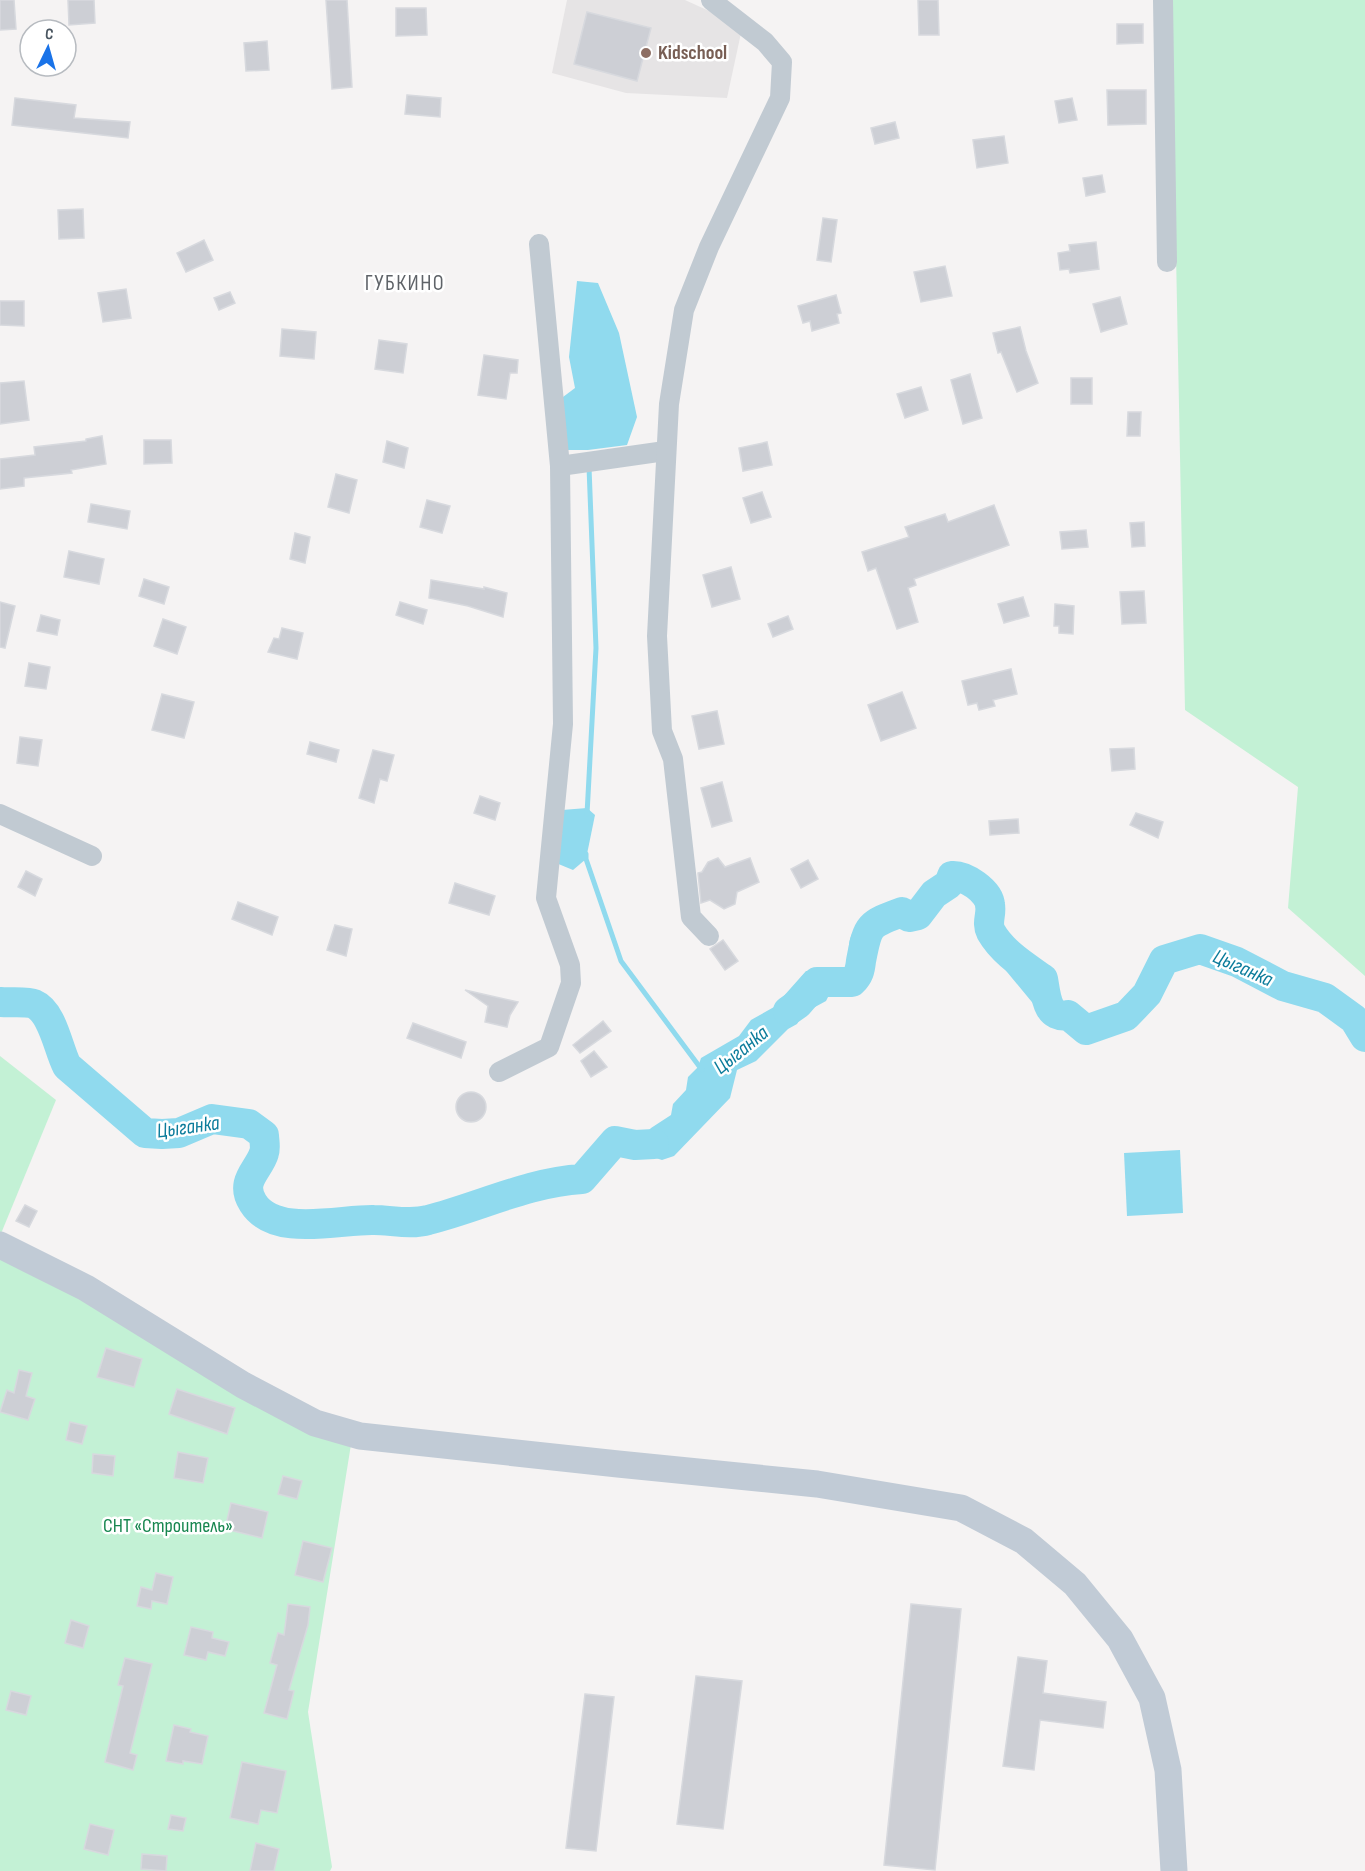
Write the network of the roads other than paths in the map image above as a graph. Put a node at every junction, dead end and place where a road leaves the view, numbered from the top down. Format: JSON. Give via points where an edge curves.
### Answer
{"nodes":[{"id":1,"x":711,"y":0,"type":"edge"},
{"id":2,"x":1163,"y":0,"type":"edge"},
{"id":3,"x":539,"y":244,"type":"dead end"},
{"id":4,"x":1167,"y":262,"type":"dead end"},
{"id":5,"x":665,"y":451,"type":"junction"},
{"id":6,"x":560,"y":466,"type":"junction"},
{"id":7,"x":0,"y":814,"type":"edge"},
{"id":8,"x":92,"y":856,"type":"dead end"},
{"id":9,"x":709,"y":936,"type":"dead end"},
{"id":10,"x":499,"y":1072,"type":"dead end"},
{"id":11,"x":0,"y":1245,"type":"edge"},
{"id":12,"x":1174,"y":1871,"type":"edge"}],
"edges":[{"from":1,"to":5,"type":"street","via":[[765,42],[782,62],[780,98],[709,247],[684,310]]},
{"from":2,"to":4,"type":"street"},
{"from":3,"to":6,"type":"street"},
{"from":5,"to":6,"type":"street"},
{"from":5,"to":9,"type":"street","via":[[657,636],[662,730],[673,759],[691,917]]},
{"from":6,"to":10,"type":"street","via":[[562,724],[546,898],[570,965],[571,983],[549,1047]]},
{"from":7,"to":8,"type":"street"},
{"from":11,"to":12,"type":"street","via":[[86,1288],[243,1385],[315,1424],[360,1436],[817,1484],[961,1508],[1024,1541],[1076,1584],[1120,1639],[1152,1698],[1168,1770]]}]}
